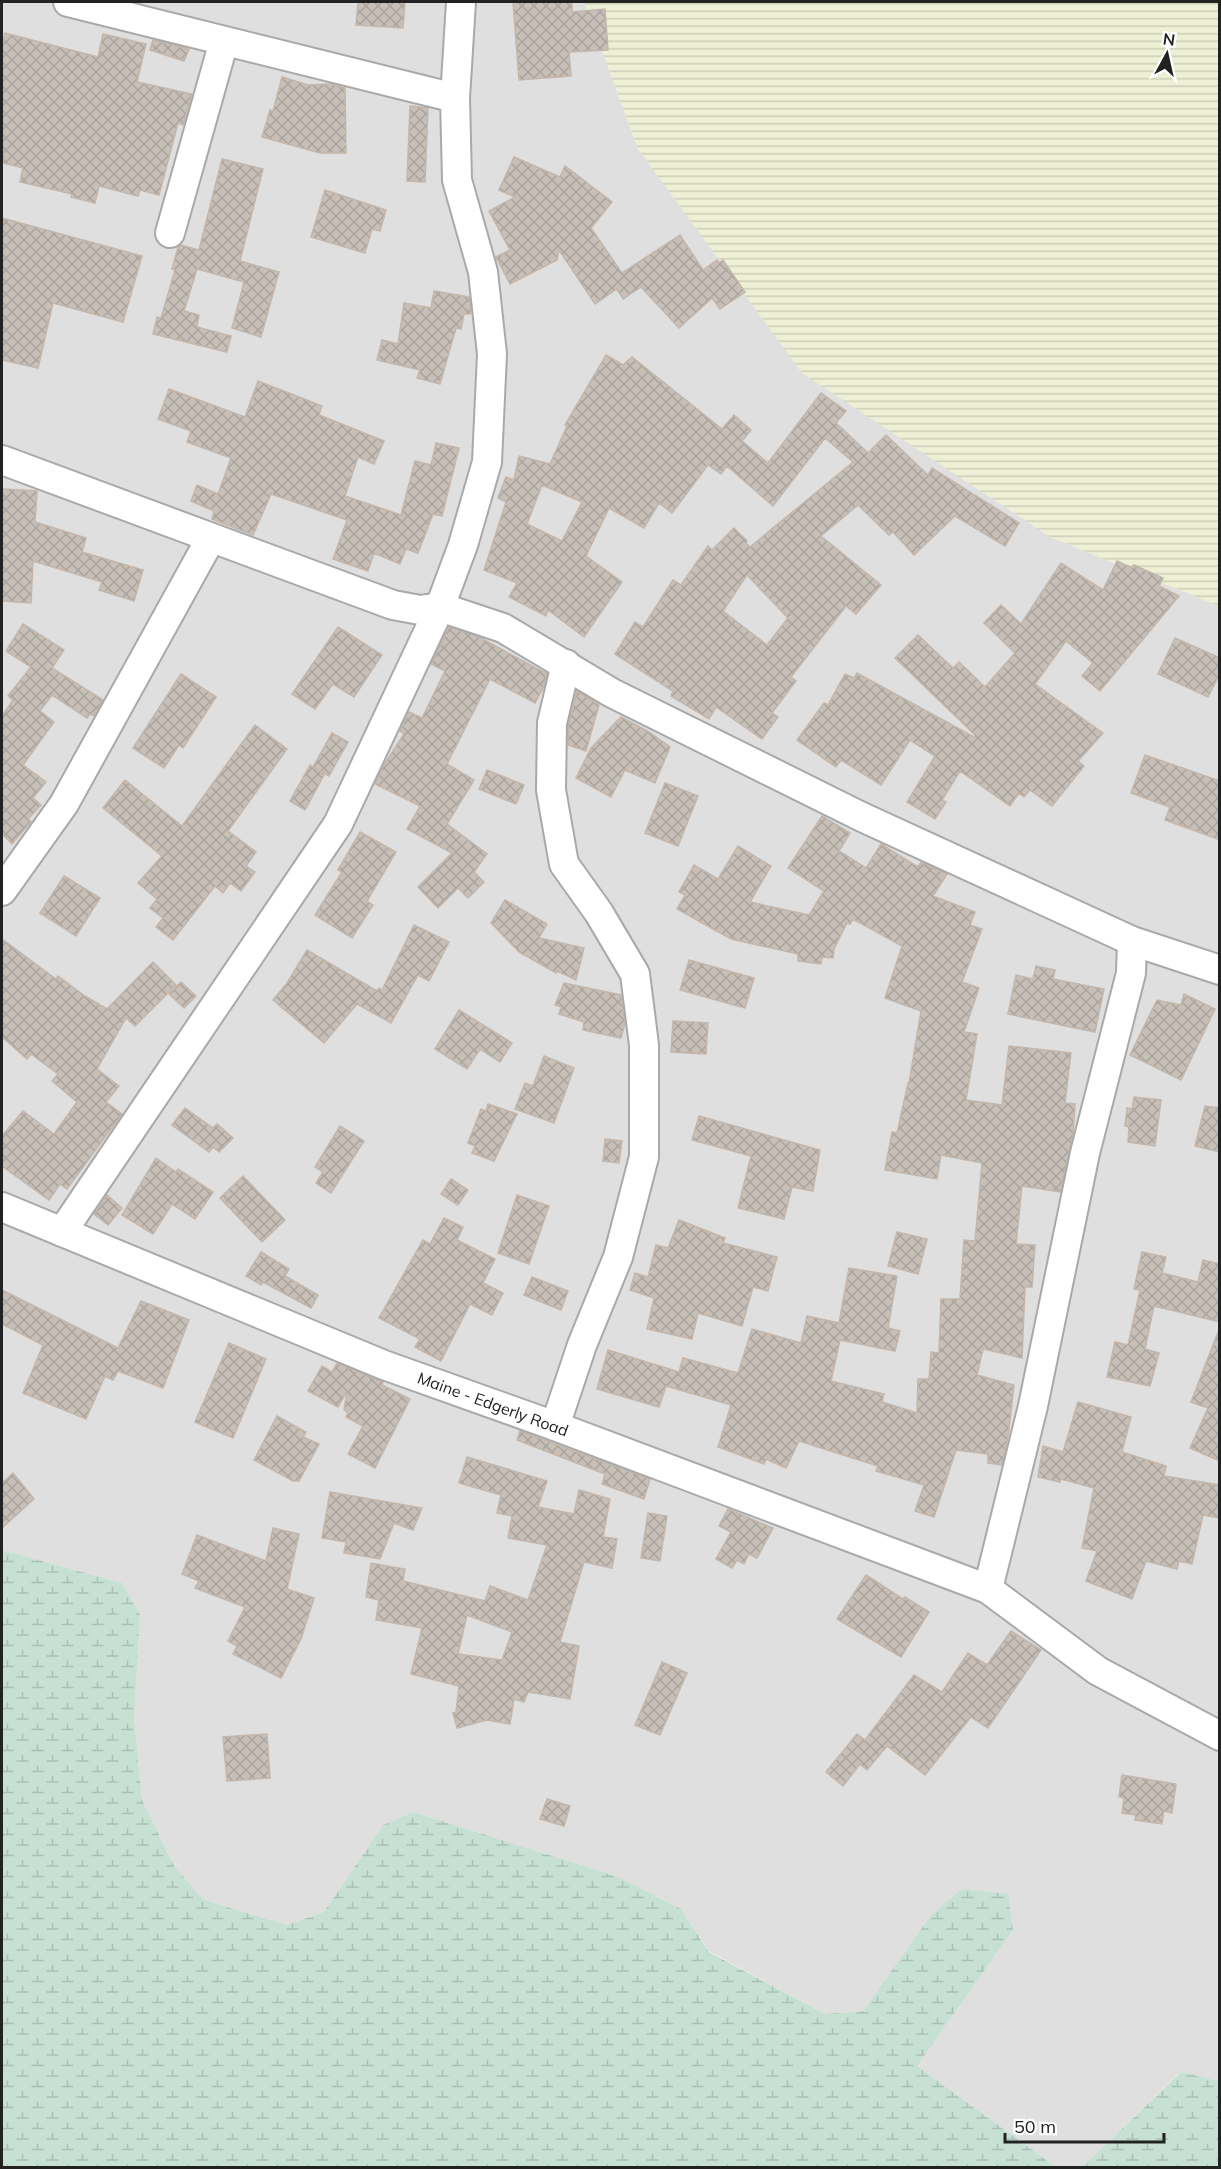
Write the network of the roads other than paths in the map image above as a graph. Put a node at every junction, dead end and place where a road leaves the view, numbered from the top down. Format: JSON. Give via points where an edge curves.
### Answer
{"nodes":[{"id":1,"x":68,"y":2,"type":"edge"},
{"id":2,"x":461,"y":2,"type":"edge"},
{"id":3,"x":224,"y":41,"type":"junction"},
{"id":4,"x":454,"y":98,"type":"junction"},
{"id":5,"x":170,"y":233,"type":"dead end"},
{"id":6,"x":2,"y":460,"type":"edge"},
{"id":7,"x":211,"y":538,"type":"junction"},
{"id":8,"x":440,"y":608,"type":"junction"},
{"id":9,"x":566,"y":664,"type":"junction"},
{"id":10,"x":2,"y":891,"type":"edge"},
{"id":11,"x":1132,"y":941,"type":"junction"},
{"id":12,"x":1220,"y":970,"type":"edge"},
{"id":13,"x":2,"y":1207,"type":"edge"},
{"id":14,"x":62,"y":1232,"type":"junction"},
{"id":15,"x":555,"y":1426,"type":"junction"},
{"id":16,"x":988,"y":1589,"type":"junction"},
{"id":17,"x":1220,"y":1736,"type":"edge"}],
"edges":[{"from":1,"to":3,"type":"street"},
{"from":2,"to":4,"type":"street"},
{"from":3,"to":4,"type":"street"},
{"from":3,"to":5,"type":"street"},
{"from":4,"to":8,"type":"street","via":[[457,180],[483,272],[492,354],[488,462]]},
{"from":6,"to":7,"type":"street"},
{"from":7,"to":8,"type":"street","via":[[393,605],[420,610]]},
{"from":7,"to":10,"type":"street","via":[[64,804]]},
{"from":8,"to":9,"type":"street","via":[[503,628]]},
{"from":8,"to":14,"type":"street","via":[[338,824]]},
{"from":9,"to":11,"type":"street","via":[[612,693],[862,817]]},
{"from":9,"to":15,"type":"street","via":[[552,723],[551,790],[564,864],[635,974],[644,1045],[644,1156],[618,1257]]},
{"from":11,"to":12,"type":"street"},
{"from":11,"to":16,"type":"street","via":[[1131,973],[1085,1153],[1033,1406]]},
{"from":13,"to":14,"type":"street","name":"Maine - Edgerly Road"},
{"from":14,"to":15,"type":"street","name":"Maine - Edgerly Road","via":[[384,1365]]},
{"from":15,"to":16,"type":"street","name":"Maine - Edgerly Road"},
{"from":16,"to":17,"type":"street","name":"Maine - Edgerly Road","via":[[1098,1671]]}]}
